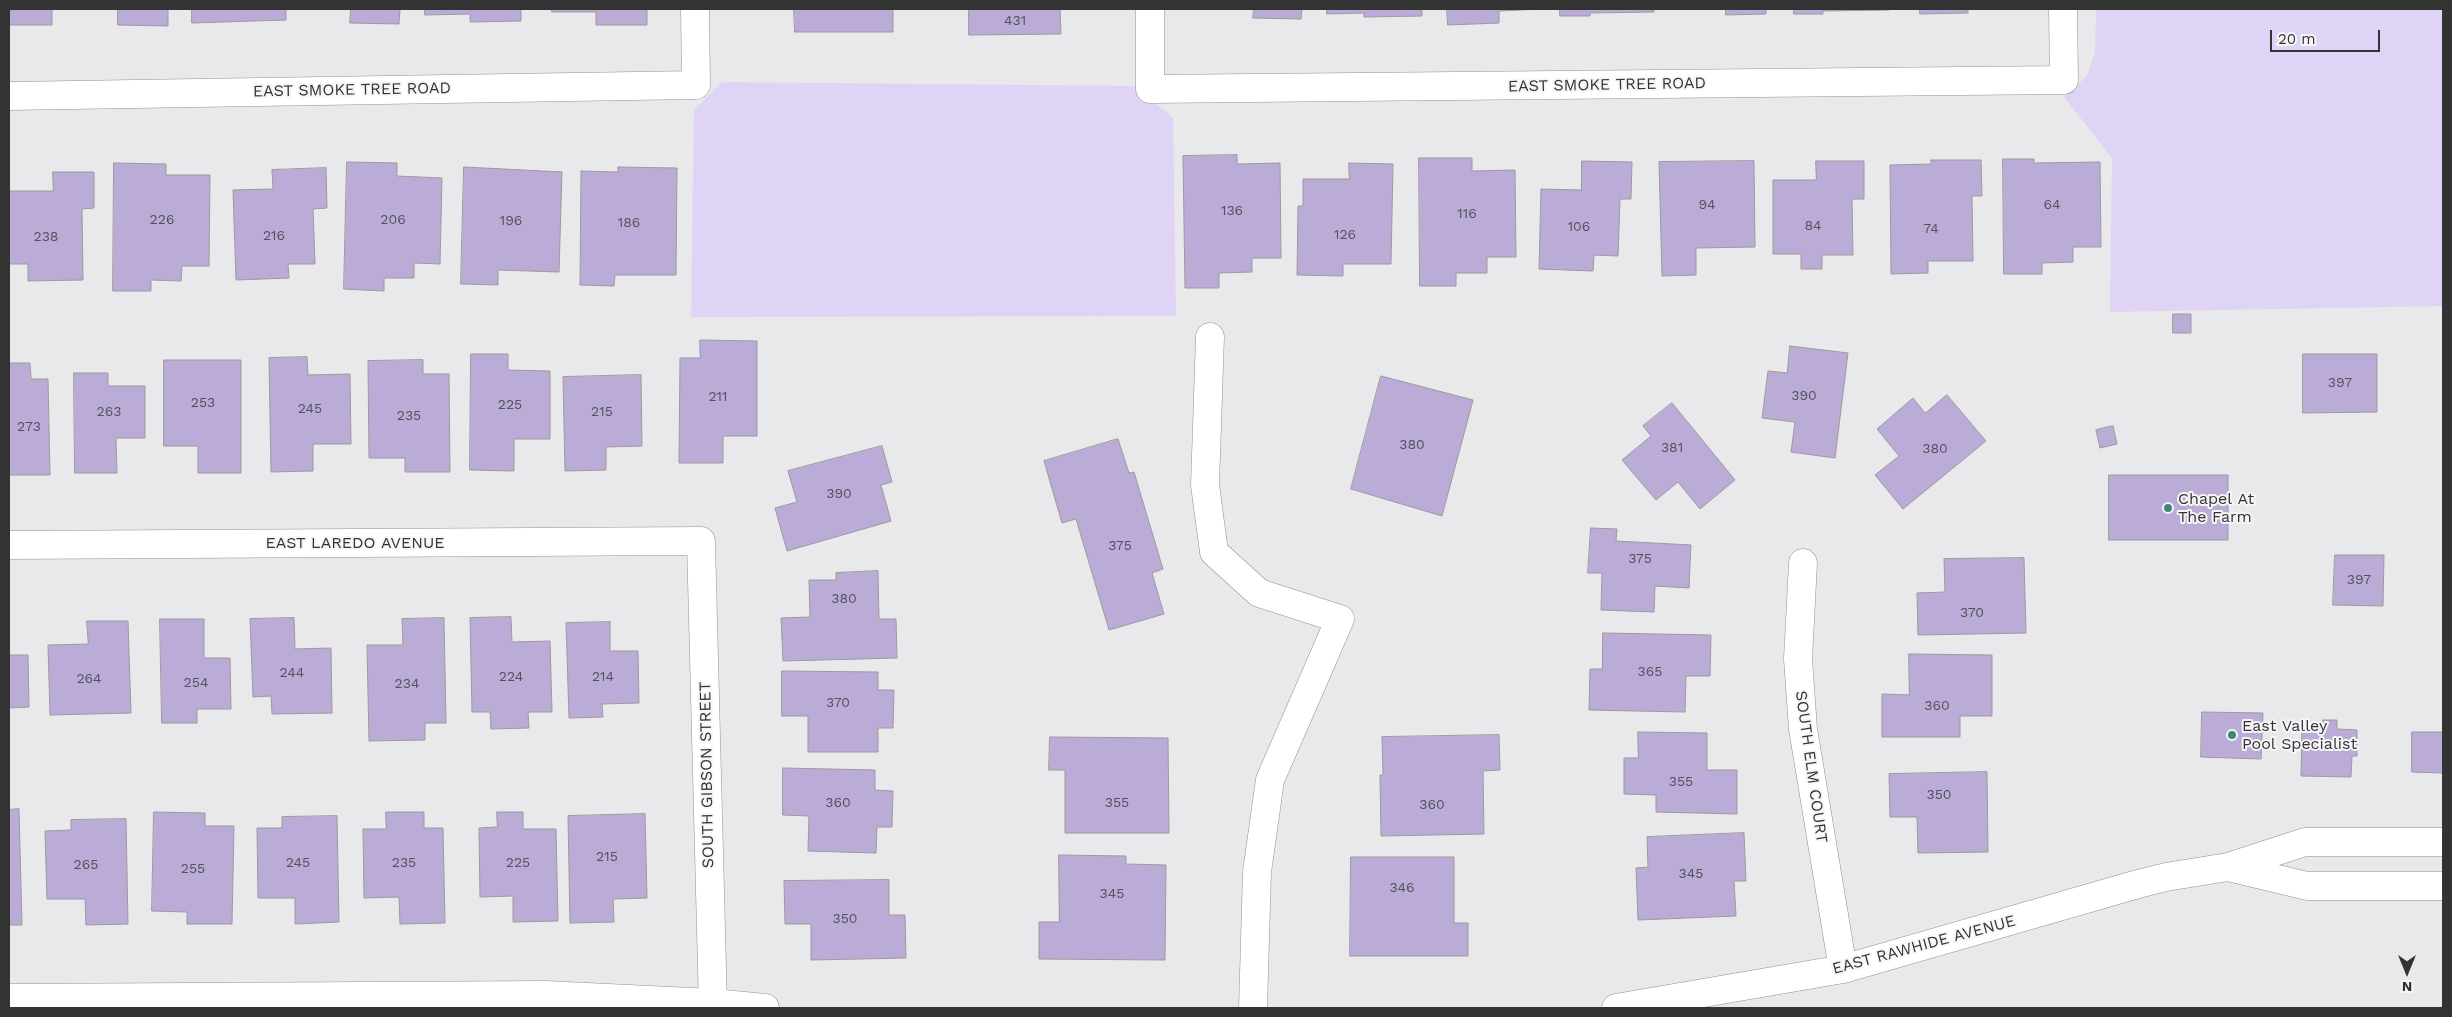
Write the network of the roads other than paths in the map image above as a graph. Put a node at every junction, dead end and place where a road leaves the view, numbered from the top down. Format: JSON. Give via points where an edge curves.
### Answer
{"nodes":[{"id":1,"x":696,"y":9,"type":"edge"},
{"id":2,"x":1150,"y":9,"type":"edge"},
{"id":3,"x":2064,"y":9,"type":"edge"},
{"id":4,"x":9,"y":96,"type":"edge"},
{"id":5,"x":1210,"y":337,"type":"dead end"},
{"id":6,"x":701,"y":541,"type":"joint"},
{"id":7,"x":9,"y":545,"type":"edge"},
{"id":8,"x":1803,"y":563,"type":"dead end"},
{"id":9,"x":2443,"y":842,"type":"edge"},
{"id":10,"x":2228,"y":866,"type":"junction"},
{"id":11,"x":2443,"y":886,"type":"edge"},
{"id":12,"x":1843,"y":969,"type":"junction"},
{"id":13,"x":9,"y":998,"type":"edge"},
{"id":14,"x":713,"y":1006,"type":"edge"},
{"id":15,"x":765,"y":1008,"type":"edge"},
{"id":16,"x":1253,"y":1008,"type":"edge"},
{"id":17,"x":1616,"y":1008,"type":"edge"}],
"edges":[{"from":1,"to":4,"type":"street","name":"EAST SMOKE TREE ROAD","via":[[696,85]]},
{"from":2,"to":3,"type":"street","name":"EAST SMOKE TREE ROAD","via":[[1150,89],[2064,80]]},
{"from":5,"to":16,"type":"street","via":[[1204,485],[1214,552],[1259,593],[1340,619],[1270,780],[1257,872]]},
{"from":6,"to":7,"type":"street","name":"EAST LAREDO AVENUE"},
{"from":6,"to":14,"type":"street","name":"SOUTH GIBSON STREET"},
{"from":8,"to":12,"type":"street","name":"SOUTH ELM COURT","via":[[1798,659],[1803,729]]},
{"from":9,"to":10,"type":"street","name":"EAST RAWHIDE AVENUE","via":[[2305,842]]},
{"from":10,"to":11,"type":"street","name":"EAST RAWHIDE AVENUE","via":[[2307,886]]},
{"from":10,"to":12,"type":"street","name":"EAST RAWHIDE AVENUE","via":[[2138,884]]},
{"from":12,"to":17,"type":"street","name":"EAST RAWHIDE AVENUE"},
{"from":13,"to":14,"type":"street","via":[[545,995]]},
{"from":14,"to":15,"type":"street"}]}
